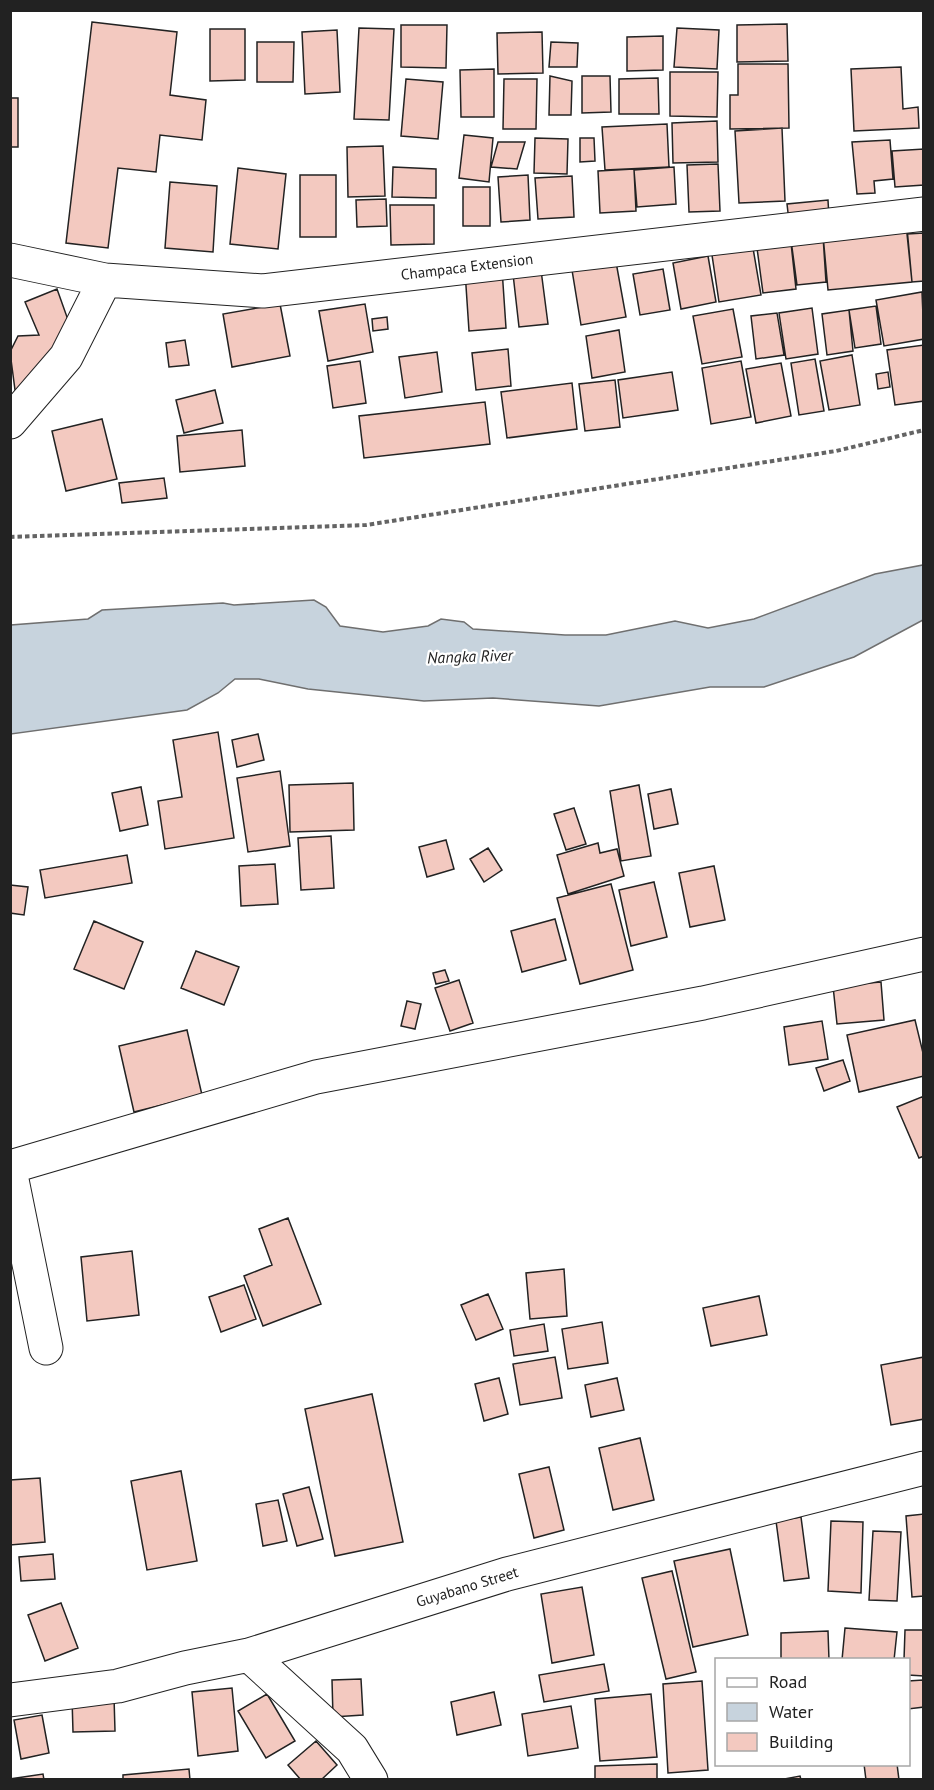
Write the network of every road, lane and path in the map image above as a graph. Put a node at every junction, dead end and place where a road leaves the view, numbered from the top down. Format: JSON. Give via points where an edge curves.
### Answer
{"nodes":[{"id":1,"x":924,"y":214,"type":"edge"},
{"id":2,"x":10,"y":260,"type":"edge"},
{"id":3,"x":105,"y":280,"type":"junction"},
{"id":4,"x":10,"y":422,"type":"edge"},
{"id":5,"x":924,"y":430,"type":"edge"},
{"id":6,"x":10,"y":537,"type":"edge"},
{"id":7,"x":924,"y":954,"type":"edge"},
{"id":8,"x":10,"y":1168,"type":"edge"},
{"id":9,"x":46,"y":1348,"type":"dead end"},
{"id":10,"x":924,"y":1468,"type":"edge"},
{"id":11,"x":249,"y":1655,"type":"junction"},
{"id":12,"x":10,"y":1700,"type":"edge"},
{"id":13,"x":371,"y":1779,"type":"edge"}],
"edges":[{"from":1,"to":3,"type":"street","name":"Champaca Extension","via":[[263,291]]},
{"from":2,"to":3,"type":"street","name":"Champaca Extension"},
{"from":3,"to":4,"type":"street","via":[[66,357]]},
{"from":5,"to":6,"type":"path","via":[[836,451],[366,525]]},
{"from":7,"to":8,"type":"street","via":[[703,1003],[316,1077]]},
{"from":8,"to":9,"type":"street"},
{"from":10,"to":11,"type":"street","name":"Guyabano Street","via":[[507,1574]]},
{"from":11,"to":12,"type":"street","name":"Guyabano Street","via":[[118,1686]]},
{"from":11,"to":13,"type":"street","via":[[352,1749]]}]}
